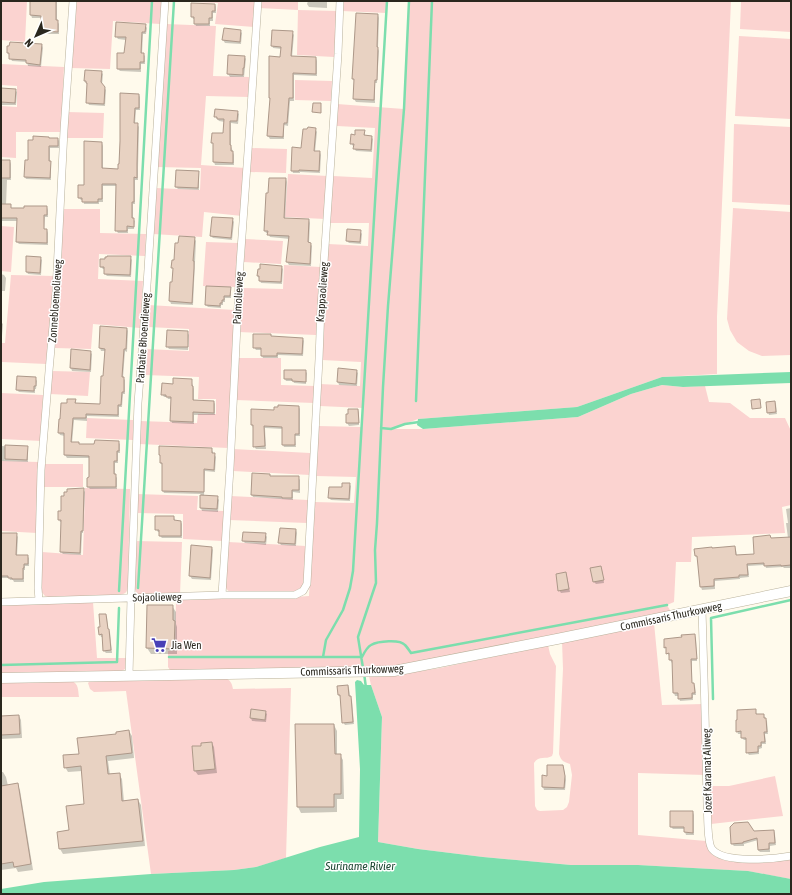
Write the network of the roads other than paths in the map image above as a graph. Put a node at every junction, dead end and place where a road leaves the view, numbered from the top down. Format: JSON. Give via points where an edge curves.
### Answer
{"nodes":[{"id":1,"x":73,"y":1,"type":"edge"},
{"id":2,"x":165,"y":1,"type":"edge"},
{"id":3,"x":258,"y":1,"type":"edge"},
{"id":4,"x":340,"y":1,"type":"edge"},
{"id":5,"x":307,"y":584,"type":"joint"},
{"id":6,"x":791,"y":591,"type":"edge"},
{"id":7,"x":222,"y":595,"type":"junction"},
{"id":8,"x":131,"y":598,"type":"junction"},
{"id":9,"x":39,"y":600,"type":"junction"},
{"id":10,"x":1,"y":602,"type":"edge"},
{"id":11,"x":702,"y":610,"type":"junction"},
{"id":12,"x":130,"y":676,"type":"junction"},
{"id":13,"x":1,"y":678,"type":"edge"},
{"id":14,"x":791,"y":856,"type":"edge"}],
"edges":[{"from":1,"to":9,"type":"street","name":"Zonnebloemolieweg","via":[[56,292],[41,470]]},
{"from":2,"to":8,"type":"street","name":"Parbatie Bhoendieweg","via":[[138,403]]},
{"from":3,"to":7,"type":"street","name":"Palmolieweg"},
{"from":4,"to":5,"type":"street","name":"Krappaolieweg"},
{"from":5,"to":7,"type":"street","name":"Sojaolieweg","via":[[304,591],[295,595]]},
{"from":6,"to":11,"type":"main road","name":"Commissaris Thurkowweg"},
{"from":7,"to":8,"type":"street","name":"Sojaolieweg"},
{"from":8,"to":9,"type":"street","name":"Sojaolieweg"},
{"from":8,"to":12,"type":"street","name":"Parbatie Bhoendieweg"},
{"from":9,"to":10,"type":"street","name":"Sojaolieweg"},
{"from":11,"to":12,"type":"main road","name":"Commissaris Thurkowweg","via":[[394,671]]},
{"from":11,"to":14,"type":"street","name":"Jozef Karamat Aliweg","via":[[709,844],[716,853],[731,858],[771,859]]},
{"from":12,"to":13,"type":"main road","name":"Commissaris Thurkowweg"}]}
